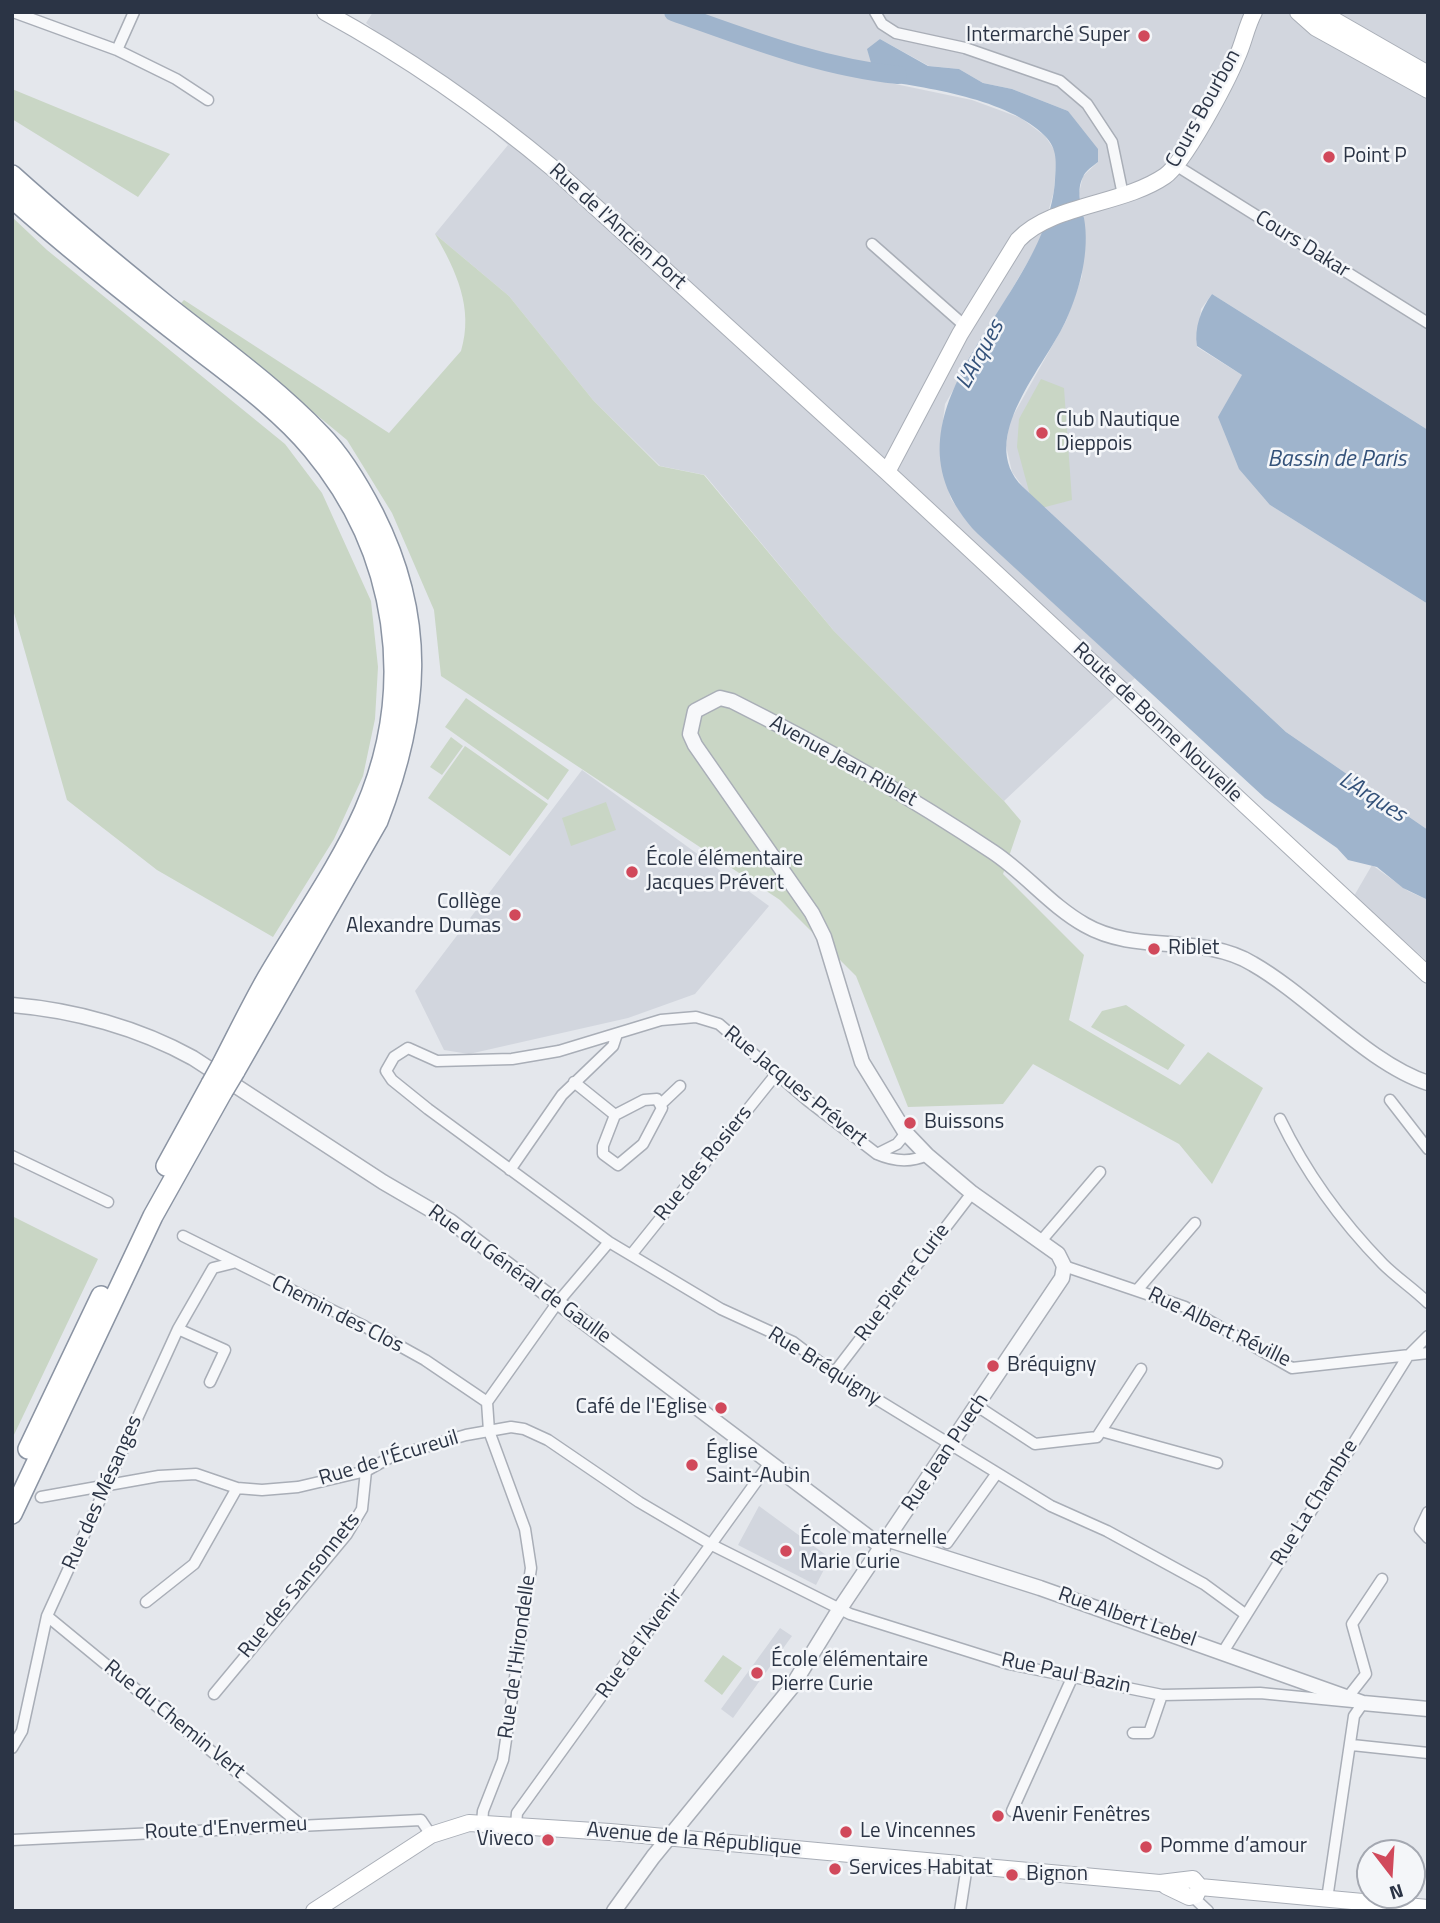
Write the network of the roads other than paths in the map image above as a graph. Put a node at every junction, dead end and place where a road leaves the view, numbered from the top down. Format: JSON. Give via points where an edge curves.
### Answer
{"nodes":[{"id":1,"x":13,"y":12,"type":"edge"},
{"id":2,"x":134,"y":12,"type":"edge"},
{"id":3,"x":325,"y":12,"type":"edge"},
{"id":4,"x":875,"y":12,"type":"edge"},
{"id":5,"x":1239,"y":12,"type":"edge"},
{"id":6,"x":1254,"y":12,"type":"edge"},
{"id":7,"x":1298,"y":12,"type":"edge"},
{"id":8,"x":1320,"y":12,"type":"edge"},
{"id":9,"x":1243,"y":32,"type":"junction"},
{"id":10,"x":117,"y":50,"type":"junction"},
{"id":11,"x":1428,"y":75,"type":"edge"},
{"id":12,"x":1428,"y":90,"type":"edge"},
{"id":13,"x":208,"y":100,"type":"dead end"},
{"id":14,"x":1177,"y":166,"type":"junction"},
{"id":15,"x":12,"y":175,"type":"edge"},
{"id":16,"x":1122,"y":195,"type":"junction"},
{"id":17,"x":12,"y":198,"type":"edge"},
{"id":18,"x":872,"y":244,"type":"dead end"},
{"id":19,"x":1428,"y":323,"type":"edge"},
{"id":20,"x":965,"y":326,"type":"junction"},
{"id":21,"x":887,"y":472,"type":"junction"},
{"id":22,"x":1428,"y":975,"type":"edge"},
{"id":23,"x":12,"y":1005,"type":"edge"},
{"id":24,"x":617,"y":1034,"type":"junction"},
{"id":25,"x":229,"y":1067,"type":"junction"},
{"id":26,"x":386,"y":1071,"type":"joint"},
{"id":27,"x":777,"y":1073,"type":"junction"},
{"id":28,"x":575,"y":1082,"type":"junction"},
{"id":29,"x":1428,"y":1083,"type":"edge"},
{"id":30,"x":680,"y":1086,"type":"dead end"},
{"id":31,"x":217,"y":1088,"type":"junction"},
{"id":32,"x":1390,"y":1100,"type":"dead end"},
{"id":33,"x":661,"y":1104,"type":"junction"},
{"id":34,"x":614,"y":1115,"type":"junction"},
{"id":35,"x":1280,"y":1119,"type":"dead end"},
{"id":36,"x":906,"y":1133,"type":"junction"},
{"id":37,"x":1428,"y":1149,"type":"edge"},
{"id":38,"x":877,"y":1154,"type":"junction"},
{"id":39,"x":927,"y":1155,"type":"junction"},
{"id":40,"x":12,"y":1156,"type":"edge"},
{"id":41,"x":510,"y":1170,"type":"junction"},
{"id":42,"x":1100,"y":1172,"type":"dead end"},
{"id":43,"x":972,"y":1193,"type":"junction"},
{"id":44,"x":108,"y":1202,"type":"dead end"},
{"id":45,"x":1195,"y":1223,"type":"dead end"},
{"id":46,"x":183,"y":1236,"type":"dead end"},
{"id":47,"x":1041,"y":1241,"type":"junction"},
{"id":48,"x":609,"y":1242,"type":"junction"},
{"id":49,"x":631,"y":1255,"type":"junction"},
{"id":50,"x":233,"y":1263,"type":"junction"},
{"id":51,"x":1064,"y":1266,"type":"junction"},
{"id":52,"x":1138,"y":1289,"type":"junction"},
{"id":53,"x":558,"y":1302,"type":"junction"},
{"id":54,"x":1428,"y":1303,"type":"edge"},
{"id":55,"x":178,"y":1329,"type":"junction"},
{"id":56,"x":1428,"y":1336,"type":"edge"},
{"id":57,"x":1428,"y":1353,"type":"edge"},
{"id":58,"x":1408,"y":1356,"type":"junction"},
{"id":59,"x":1141,"y":1369,"type":"dead end"},
{"id":60,"x":834,"y":1373,"type":"junction"},
{"id":61,"x":210,"y":1382,"type":"dead end"},
{"id":62,"x":487,"y":1402,"type":"junction"},
{"id":63,"x":977,"y":1406,"type":"junction"},
{"id":64,"x":489,"y":1431,"type":"junction"},
{"id":65,"x":1101,"y":1431,"type":"junction"},
{"id":66,"x":951,"y":1446,"type":"junction"},
{"id":67,"x":1217,"y":1463,"type":"dead end"},
{"id":68,"x":769,"y":1464,"type":"junction"},
{"id":69,"x":366,"y":1471,"type":"junction"},
{"id":70,"x":997,"y":1473,"type":"junction"},
{"id":71,"x":12,"y":1483,"type":"edge"},
{"id":72,"x":107,"y":1486,"type":"junction"},
{"id":73,"x":237,"y":1488,"type":"junction"},
{"id":74,"x":41,"y":1497,"type":"dead end"},
{"id":75,"x":1428,"y":1512,"type":"edge"},
{"id":76,"x":12,"y":1514,"type":"edge"},
{"id":77,"x":1428,"y":1538,"type":"edge"},
{"id":78,"x":947,"y":1543,"type":"dead end"},
{"id":79,"x":886,"y":1544,"type":"junction"},
{"id":80,"x":712,"y":1545,"type":"junction"},
{"id":81,"x":1382,"y":1579,"type":"dead end"},
{"id":82,"x":146,"y":1602,"type":"dead end"},
{"id":83,"x":839,"y":1609,"type":"junction"},
{"id":84,"x":1245,"y":1614,"type":"junction"},
{"id":85,"x":47,"y":1616,"type":"junction"},
{"id":86,"x":1223,"y":1652,"type":"junction"},
{"id":87,"x":1072,"y":1678,"type":"junction"},
{"id":88,"x":214,"y":1694,"type":"dead end"},
{"id":89,"x":1162,"y":1695,"type":"junction"},
{"id":90,"x":1348,"y":1697,"type":"junction"},
{"id":91,"x":1363,"y":1703,"type":"junction"},
{"id":92,"x":1428,"y":1709,"type":"edge"},
{"id":93,"x":1133,"y":1733,"type":"dead end"},
{"id":94,"x":1352,"y":1745,"type":"junction"},
{"id":95,"x":12,"y":1748,"type":"edge"},
{"id":96,"x":1428,"y":1753,"type":"edge"},
{"id":97,"x":1012,"y":1811,"type":"dead end"},
{"id":98,"x":482,"y":1824,"type":"junction"},
{"id":99,"x":301,"y":1825,"type":"junction"},
{"id":100,"x":516,"y":1825,"type":"junction"},
{"id":101,"x":431,"y":1835,"type":"junction"},
{"id":102,"x":670,"y":1838,"type":"junction"},
{"id":103,"x":12,"y":1840,"type":"edge"},
{"id":104,"x":966,"y":1867,"type":"junction"},
{"id":105,"x":1190,"y":1889,"type":"junction"},
{"id":106,"x":1328,"y":1899,"type":"junction"},
{"id":107,"x":1428,"y":1909,"type":"edge"},
{"id":108,"x":314,"y":1911,"type":"edge"},
{"id":109,"x":614,"y":1911,"type":"edge"},
{"id":110,"x":960,"y":1911,"type":"edge"},
{"id":111,"x":1208,"y":1911,"type":"edge"}],
"edges":[{"from":1,"to":10,"type":"street"},
{"from":2,"to":10,"type":"street"},
{"from":3,"to":21,"type":"main road","name":"Rue de l'Ancien Port","via":[[401,54],[503,126]]},
{"from":4,"to":16,"type":"street","via":[[882,24],[896,33],[965,48],[1060,81],[1087,104],[1112,142]]},
{"from":5,"to":9,"type":"main road","name":"Cours Bourbon"},
{"from":6,"to":9,"type":"main road","name":"Cours Bourbon"},
{"from":7,"to":12,"type":"main road","via":[[1316,28]]},
{"from":8,"to":11,"type":"main road"},
{"from":9,"to":14,"type":"main road","name":"Cours Bourbon","via":[[1238,56]]},
{"from":10,"to":13,"type":"street"},
{"from":14,"to":16,"type":"main road","name":"Cours Bourbon","via":[[1164,177]]},
{"from":14,"to":19,"type":"street","name":"Cours Dakar"},
{"from":15,"to":25,"type":"highway","via":[[258,376],[323,436],[363,492],[404,590],[413,686],[396,777],[379,821]]},
{"from":16,"to":20,"type":"main road","name":"Cours Bourbon","via":[[1026,232]]},
{"from":17,"to":25,"type":"highway","via":[[247,388],[312,448],[350,501],[372,544],[387,594],[396,684],[379,773],[363,813],[265,981]]},
{"from":18,"to":20,"type":"street"},
{"from":20,"to":21,"type":"main road","name":"Cours Bourbon"},
{"from":21,"to":22,"type":"main road","name":"Route de Bonne Nouvelle"},
{"from":23,"to":53,"type":"street","name":"Rue du Général de Gaulle","via":[[118,1026],[161,1040],[450,1221]]},
{"from":24,"to":26,"type":"street","name":"Rue Jacques Prévert","via":[[512,1059],[437,1061],[408,1048],[394,1057]]},
{"from":24,"to":27,"type":"street","name":"Rue Jacques Prévert","via":[[661,1020],[696,1017],[719,1024]]},
{"from":24,"to":28,"type":"street","via":[[613,1046]]},
{"from":25,"to":31,"type":"highway","bridge":true},
{"from":26,"to":41,"type":"street","name":"Rue Bréquigny"},
{"from":27,"to":38,"type":"street","name":"Rue Jacques Prévert"},
{"from":27,"to":49,"type":"street","name":"Rue des Rosiers"},
{"from":28,"to":34,"type":"street"},
{"from":28,"to":41,"type":"street"},
{"from":29,"to":36,"type":"street","name":"Avenue Jean Riblet","via":[[1387,1062],[1252,963],[1225,951],[1134,942],[1101,933],[1083,924],[996,854],[858,766],[732,701],[720,698],[706,703],[695,710],[691,723],[695,745],[812,913],[824,937],[862,1062]]},
{"from":30,"to":33,"type":"street"},
{"from":31,"to":71,"type":"highway","via":[[141,1212]]},
{"from":31,"to":76,"type":"highway"},
{"from":32,"to":37,"type":"street"},
{"from":33,"to":34,"type":"street","via":[[657,1099],[643,1100]]},
{"from":33,"to":34,"type":"street","via":[[654,1129],[618,1165],[603,1154]]},
{"from":35,"to":54,"type":"street","via":[[1304,1165],[1350,1227]]},
{"from":36,"to":38,"type":"street","via":[[897,1144]]},
{"from":36,"to":39,"type":"street","name":"Avenue Jean Riblet"},
{"from":38,"to":39,"type":"street","name":"Rue Jacques Prévert","via":[[890,1160],[916,1161]]},
{"from":39,"to":43,"type":"street"},
{"from":40,"to":44,"type":"street"},
{"from":41,"to":48,"type":"street","name":"Rue Bréquigny"},
{"from":42,"to":47,"type":"street"},
{"from":43,"to":47,"type":"street"},
{"from":43,"to":60,"type":"street","name":"Rue Pierre Curie"},
{"from":45,"to":52,"type":"street"},
{"from":46,"to":50,"type":"street","name":"Chemin des Clos"},
{"from":47,"to":51,"type":"street","via":[[1058,1254]]},
{"from":48,"to":49,"type":"street","name":"Rue Bréquigny"},
{"from":48,"to":53,"type":"street"},
{"from":49,"to":60,"type":"street","name":"Rue Bréquigny","via":[[721,1309],[793,1342]]},
{"from":50,"to":55,"type":"street","name":"Rue des Mésanges","via":[[213,1269]]},
{"from":50,"to":62,"type":"street","name":"Chemin des Clos","via":[[362,1325]]},
{"from":51,"to":52,"type":"street","name":"Rue Albert Réville"},
{"from":51,"to":63,"type":"street","name":"Rue Jean Puech","via":[[1062,1278]]},
{"from":52,"to":58,"type":"street","name":"Rue Albert Réville","via":[[1209,1319],[1292,1368]]},
{"from":53,"to":62,"type":"street"},
{"from":53,"to":68,"type":"street","name":"Rue du Général de Gaulle"},
{"from":55,"to":61,"type":"street","via":[[225,1350]]},
{"from":55,"to":72,"type":"street","name":"Rue des Mésanges"},
{"from":56,"to":58,"type":"street","name":"Rue La Chambre"},
{"from":57,"to":58,"type":"street","name":"Rue Albert Réville"},
{"from":58,"to":84,"type":"street","name":"Rue La Chambre"},
{"from":59,"to":65,"type":"street"},
{"from":60,"to":66,"type":"street","name":"Rue Bréquigny"},
{"from":62,"to":64,"type":"street","name":"Rue de l'Hirondelle"},
{"from":63,"to":65,"type":"street","via":[[1035,1444],[1097,1437]]},
{"from":63,"to":66,"type":"street","name":"Rue Jean Puech"},
{"from":64,"to":69,"type":"street","name":"Rue de l'Écureuil","via":[[391,1457]]},
{"from":64,"to":80,"type":"street","name":"Rue Paul Bazin","via":[[524,1429],[548,1440]]},
{"from":64,"to":98,"type":"street","name":"Rue de l'Hirondelle","via":[[525,1529],[531,1568],[503,1760]]},
{"from":65,"to":67,"type":"street"},
{"from":66,"to":70,"type":"street","name":"Rue Bréquigny"},
{"from":66,"to":79,"type":"street","name":"Rue Jean Puech"},
{"from":68,"to":79,"type":"street","name":"Rue du Général de Gaulle"},
{"from":68,"to":80,"type":"street","name":"Rue de l'Avenir"},
{"from":69,"to":73,"type":"street","name":"Rue de l'Écureuil","via":[[298,1487]]},
{"from":69,"to":88,"type":"street","name":"Rue des Sansonnets","via":[[362,1509],[346,1534]]},
{"from":70,"to":78,"type":"street"},
{"from":70,"to":84,"type":"street","name":"Rue Bréquigny","via":[[1051,1506],[1204,1584]]},
{"from":72,"to":73,"type":"street","name":"Rue de l'Écureuil","via":[[196,1474]]},
{"from":72,"to":74,"type":"street","name":"Rue de l'Écureuil"},
{"from":72,"to":85,"type":"street","name":"Rue des Mésanges"},
{"from":73,"to":82,"type":"street","via":[[194,1564]]},
{"from":75,"to":77,"type":"street","via":[[1420,1529]]},
{"from":79,"to":83,"type":"street","name":"Rue Jean Puech"},
{"from":79,"to":86,"type":"street","name":"Rue Albert Lebel"},
{"from":80,"to":83,"type":"street","name":"Rue Paul Bazin"},
{"from":80,"to":100,"type":"street","name":"Rue de l'Avenir","via":[[517,1813]]},
{"from":81,"to":90,"type":"street","via":[[1352,1624],[1366,1674]]},
{"from":83,"to":87,"type":"street","name":"Rue Paul Bazin","via":[[1009,1664]]},
{"from":83,"to":102,"type":"street","name":"Rue Jean Puech","via":[[791,1688]]},
{"from":84,"to":86,"type":"street","name":"Rue La Chambre"},
{"from":85,"to":95,"type":"street","name":"Rue des Mésanges","via":[[22,1731]]},
{"from":85,"to":99,"type":"street","name":"Rue du Chemin Vert"},
{"from":86,"to":90,"type":"street","name":"Rue Albert Lebel"},
{"from":87,"to":89,"type":"street","name":"Rue Paul Bazin"},
{"from":87,"to":97,"type":"street"},
{"from":89,"to":91,"type":"street","name":"Rue Paul Bazin","via":[[1260,1693]]},
{"from":89,"to":93,"type":"street","via":[[1149,1732]]},
{"from":90,"to":91,"type":"street","name":"Rue Albert Lebel"},
{"from":91,"to":92,"type":"street","name":"Rue Albert Lebel"},
{"from":91,"to":94,"type":"street","via":[[1354,1716]]},
{"from":94,"to":96,"type":"street"},
{"from":94,"to":106,"type":"street"},
{"from":98,"to":100,"type":"main road","name":"Avenue de la République"},
{"from":98,"to":101,"type":"main road","name":"Avenue de la République","via":[[469,1823]]},
{"from":99,"to":101,"type":"street","name":"Route d'Envermeu","via":[[421,1820]]},
{"from":99,"to":103,"type":"street","name":"Route d'Envermeu"},
{"from":100,"to":102,"type":"main road","name":"Avenue de la République"},
{"from":101,"to":108,"type":"main road","name":"Avenue de la République"},
{"from":102,"to":104,"type":"main road","name":"Avenue de la République"},
{"from":102,"to":109,"type":"street","name":"Rue Jean Puech"},
{"from":104,"to":105,"type":"main road","name":"Avenue de la République"},
{"from":104,"to":110,"type":"street"},
{"from":105,"to":106,"type":"main road","name":"Avenue de la République"},
{"from":105,"to":111,"type":"street"},
{"from":106,"to":107,"type":"main road","name":"Avenue de la République"}]}
